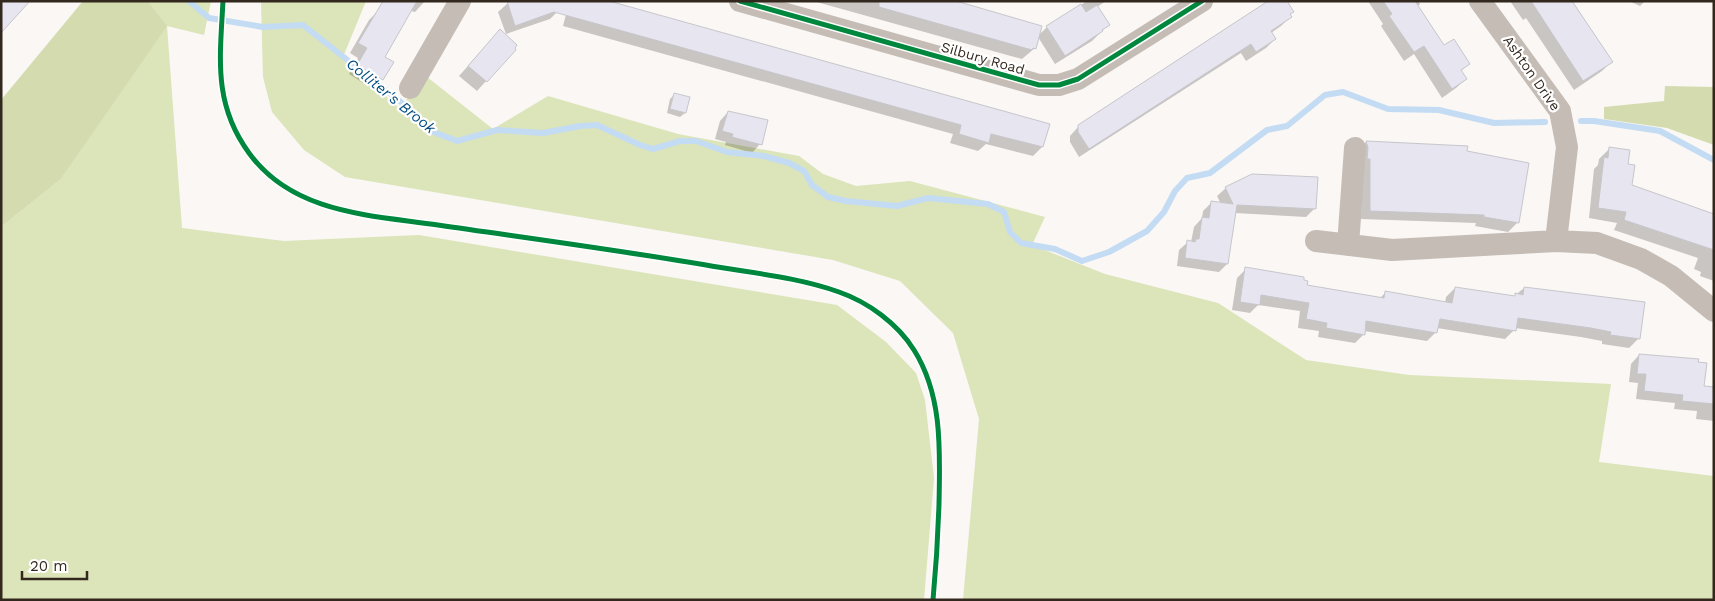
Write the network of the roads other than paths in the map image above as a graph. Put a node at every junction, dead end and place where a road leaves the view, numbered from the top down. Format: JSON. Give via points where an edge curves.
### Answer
{"nodes":[{"id":1,"x":460,"y":1,"type":"edge"},
{"id":2,"x":740,"y":1,"type":"edge"},
{"id":3,"x":1202,"y":1,"type":"edge"},
{"id":4,"x":1480,"y":1,"type":"edge"},
{"id":5,"x":1178,"y":8,"type":"edge"},
{"id":6,"x":410,"y":88,"type":"dead end"},
{"id":7,"x":1355,"y":148,"type":"dead end"},
{"id":8,"x":1316,"y":241,"type":"dead end"},
{"id":9,"x":1556,"y":241,"type":"junction"},
{"id":10,"x":1348,"y":245,"type":"junction"},
{"id":11,"x":1714,"y":311,"type":"edge"}],
"edges":[{"from":1,"to":6,"type":"street"},
{"from":2,"to":5,"type":"street","name":"Silbury Road","via":[[1039,85],[1059,85],[1078,79]]},
{"from":3,"to":5,"type":"street","name":"Silbury Road"},
{"from":4,"to":9,"type":"street","name":"Ashton Drive","via":[[1560,111],[1566,147]]},
{"from":7,"to":10,"type":"street"},
{"from":8,"to":10,"type":"street"},
{"from":9,"to":10,"type":"street","via":[[1392,250]]},
{"from":9,"to":11,"type":"street","via":[[1596,244],[1641,259],[1671,276]]}]}
